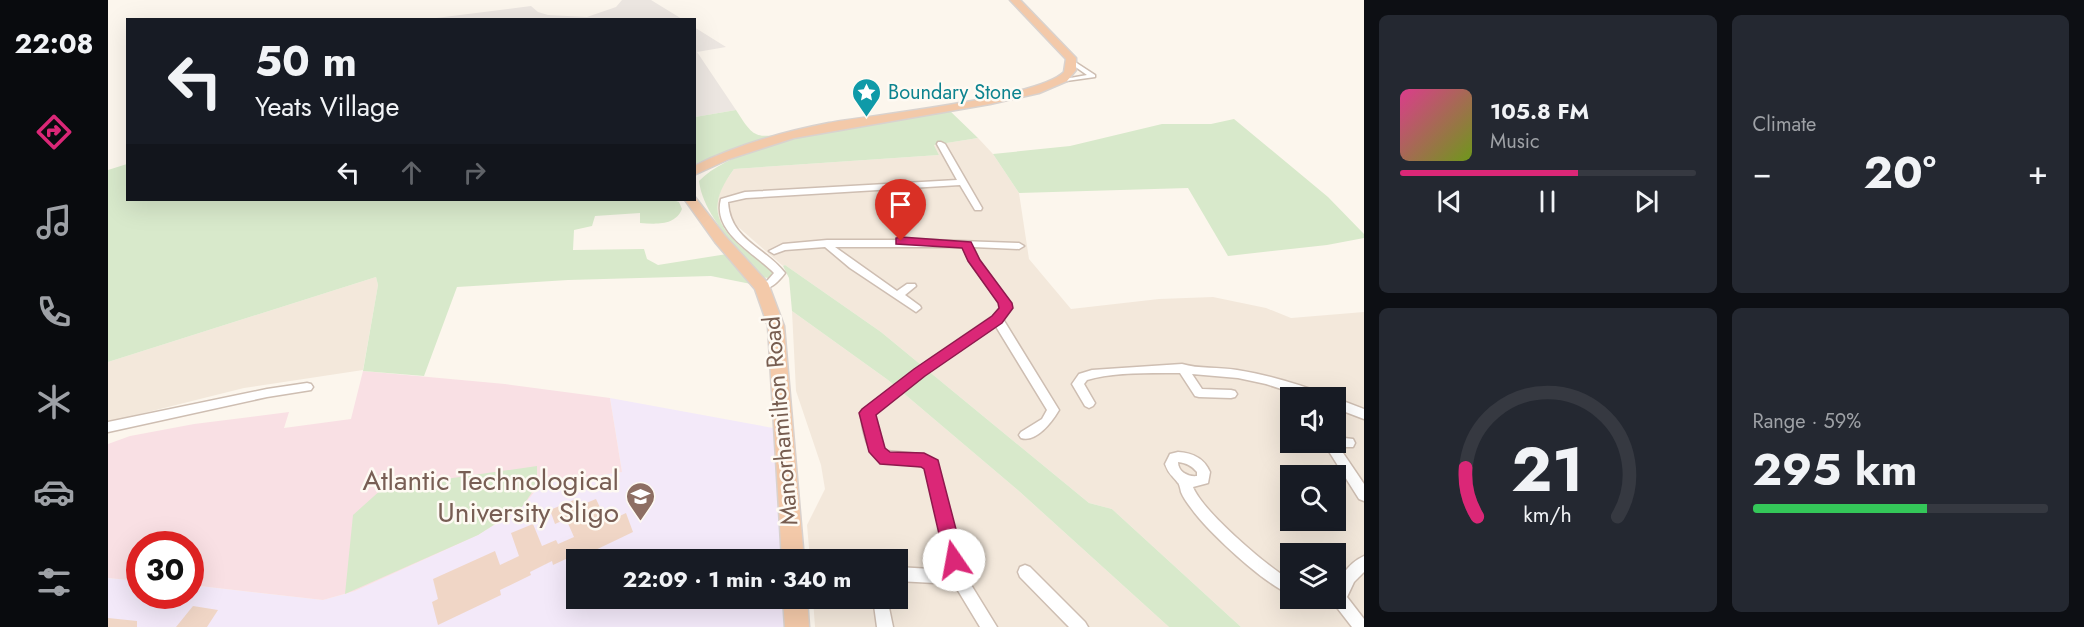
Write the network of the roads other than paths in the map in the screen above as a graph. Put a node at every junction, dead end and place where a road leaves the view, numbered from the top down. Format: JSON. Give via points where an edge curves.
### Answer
{"nodes":[{"id":1,"x":1015,"y":0,"type":"edge"},
{"id":2,"x":1072,"y":62,"type":"junction"},
{"id":3,"x":1061,"y":81,"type":"junction"},
{"id":4,"x":941,"y":144,"type":"dead end"},
{"id":5,"x":696,"y":170,"type":"edge"},
{"id":6,"x":964,"y":182,"type":"junction"},
{"id":7,"x":693,"y":201,"type":"edge"},
{"id":8,"x":978,"y":208,"type":"dead end"},
{"id":9,"x":827,"y":243,"type":"junction"},
{"id":10,"x":967,"y":244,"type":"junction"},
{"id":11,"x":1019,"y":246,"type":"dead end"},
{"id":12,"x":774,"y":251,"type":"dead end"},
{"id":13,"x":911,"y":286,"type":"dead end"},
{"id":14,"x":762,"y":287,"type":"junction"},
{"id":15,"x":898,"y":295,"type":"junction"},
{"id":16,"x":916,"y":309,"type":"dead end"},
{"id":17,"x":997,"y":320,"type":"junction"},
{"id":18,"x":1182,"y":368,"type":"junction"},
{"id":19,"x":307,"y":387,"type":"dead end"},
{"id":20,"x":1298,"y":387,"type":"edge"},
{"id":21,"x":1232,"y":394,"type":"dead end"},
{"id":22,"x":1089,"y":403,"type":"dead end"},
{"id":23,"x":1346,"y":407,"type":"edge"},
{"id":24,"x":1364,"y":414,"type":"edge"},
{"id":25,"x":108,"y":427,"type":"edge"},
{"id":26,"x":1025,"y":435,"type":"dead end"},
{"id":27,"x":1336,"y":453,"type":"edge"},
{"id":28,"x":1184,"y":480,"type":"dead end"},
{"id":29,"x":1364,"y":495,"type":"edge"},
{"id":30,"x":792,"y":549,"type":"edge"},
{"id":31,"x":1364,"y":563,"type":"edge"},
{"id":32,"x":1025,"y":572,"type":"dead end"},
{"id":33,"x":908,"y":575,"type":"edge"},
{"id":34,"x":958,"y":578,"type":"junction"},
{"id":35,"x":1280,"y":579,"type":"edge"},
{"id":36,"x":1346,"y":583,"type":"edge"},
{"id":37,"x":1346,"y":607,"type":"edge"},
{"id":38,"x":796,"y":609,"type":"edge"},
{"id":39,"x":882,"y":609,"type":"edge"},
{"id":40,"x":797,"y":627,"type":"edge"},
{"id":41,"x":885,"y":627,"type":"edge"},
{"id":42,"x":990,"y":627,"type":"edge"},
{"id":43,"x":1080,"y":627,"type":"edge"},
{"id":44,"x":1361,"y":627,"type":"edge"}],
"edges":[{"from":1,"to":2,"type":"highway"},
{"from":2,"to":3,"type":"highway","via":[[1071,70]]},
{"from":2,"to":3,"type":"street","via":[[1093,76]]},
{"from":3,"to":5,"type":"highway","via":[[996,99],[771,141]]},
{"from":4,"to":6,"type":"street"},
{"from":6,"to":8,"type":"street"},
{"from":6,"to":14,"type":"street","via":[[745,195],[724,201],[726,223],[780,273]]},
{"from":7,"to":14,"type":"highway","name":"Manorhamilton Road"},
{"from":9,"to":10,"type":"street"},
{"from":9,"to":12,"type":"street"},
{"from":9,"to":15,"type":"street","via":[[833,252]]},
{"from":10,"to":11,"type":"street"},
{"from":10,"to":17,"type":"street","via":[[974,261],[1005,303],[1006,308]]},
{"from":13,"to":15,"type":"street"},
{"from":14,"to":30,"type":"highway","name":"Manorhamilton Road","via":[[776,326]]},
{"from":15,"to":16,"type":"street"},
{"from":17,"to":26,"type":"street","via":[[1053,410],[1046,422]]},
{"from":17,"to":34,"type":"street","via":[[867,413],[878,452],[886,459],[924,460],[932,465]]},
{"from":18,"to":20,"type":"street","via":[[1242,373]]},
{"from":18,"to":21,"type":"street","via":[[1199,393]]},
{"from":18,"to":22,"type":"street","via":[[1083,377],[1078,384]]},
{"from":19,"to":25,"type":"street"},
{"from":23,"to":24,"type":"street"},
{"from":27,"to":29,"type":"street"},
{"from":28,"to":35,"type":"street","via":[[1184,490],[1200,511]]},
{"from":31,"to":36,"type":"street"},
{"from":32,"to":43,"type":"street"},
{"from":33,"to":34,"type":"street"},
{"from":34,"to":42,"type":"street"},
{"from":37,"to":44,"type":"street"},
{"from":38,"to":40,"type":"highway"},
{"from":39,"to":41,"type":"street"}]}
